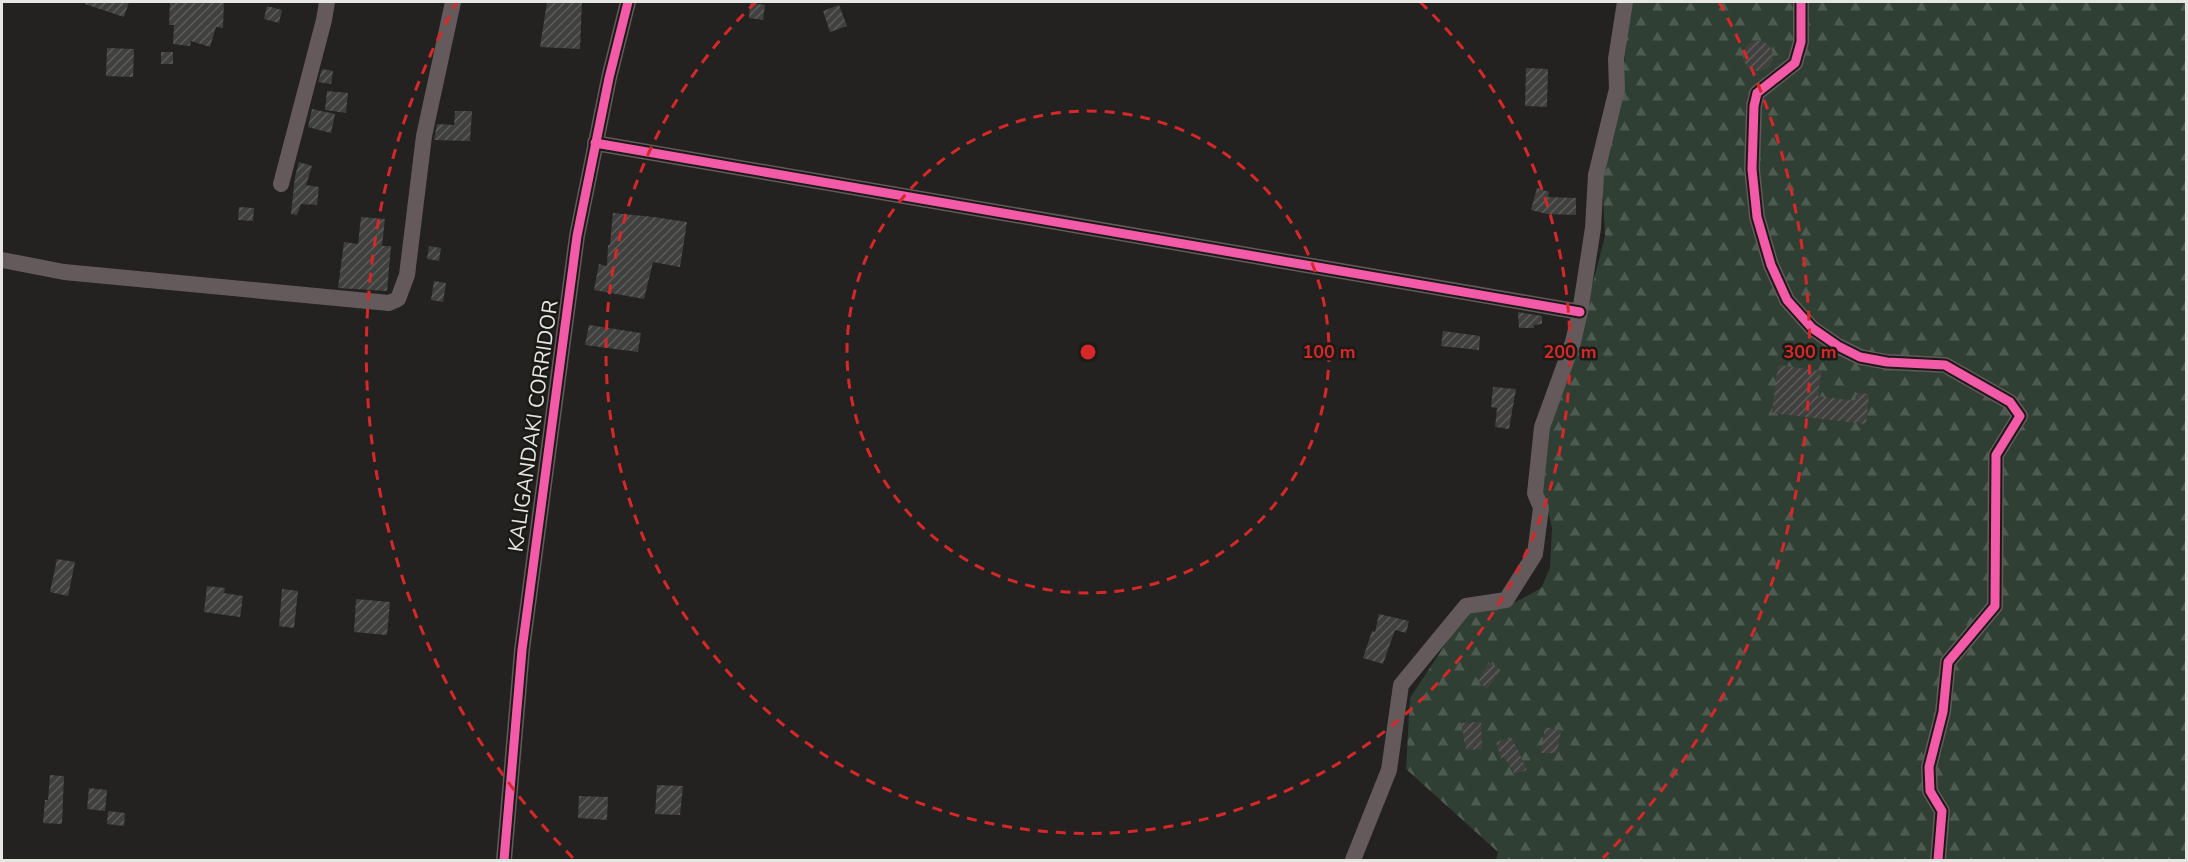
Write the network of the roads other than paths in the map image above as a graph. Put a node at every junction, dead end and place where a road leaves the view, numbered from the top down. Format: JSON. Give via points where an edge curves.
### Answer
{"nodes":[{"id":1,"x":327,"y":2,"type":"edge"},
{"id":2,"x":453,"y":2,"type":"edge"},
{"id":3,"x":628,"y":2,"type":"edge"},
{"id":4,"x":1625,"y":2,"type":"edge"},
{"id":5,"x":1801,"y":2,"type":"edge"},
{"id":6,"x":595,"y":143,"type":"junction"},
{"id":7,"x":280,"y":184,"type":"dead end"},
{"id":8,"x":2,"y":260,"type":"edge"},
{"id":9,"x":1580,"y":312,"type":"junction"},
{"id":10,"x":504,"y":861,"type":"edge"},
{"id":11,"x":1353,"y":861,"type":"edge"},
{"id":12,"x":1938,"y":861,"type":"edge"}],
"edges":[{"from":1,"to":7,"type":"street"},
{"from":2,"to":8,"type":"street","via":[[424,136],[407,275],[398,299],[389,303],[64,272]]},
{"from":3,"to":6,"type":"street","name":"KALIGANDAKI CORRIDOR"},
{"from":4,"to":9,"type":"street","via":[[1616,59],[1617,89],[1596,174],[1593,228]]},
{"from":5,"to":12,"type":"street","via":[[1801,42],[1795,63],[1757,93],[1754,106],[1752,169],[1757,217],[1771,265],[1787,300],[1812,327],[1860,357],[1945,365],[2010,402],[2020,416],[1996,455],[1995,606],[1948,662],[1943,712],[1929,767],[1930,791],[1942,811]]},
{"from":6,"to":9,"type":"street"},
{"from":6,"to":10,"type":"street","name":"KALIGANDAKI CORRIDOR","via":[[577,236],[534,549]]},
{"from":9,"to":11,"type":"street","via":[[1542,427],[1534,493],[1541,508],[1535,554],[1506,600],[1466,606],[1401,685],[1389,771]]}]}
